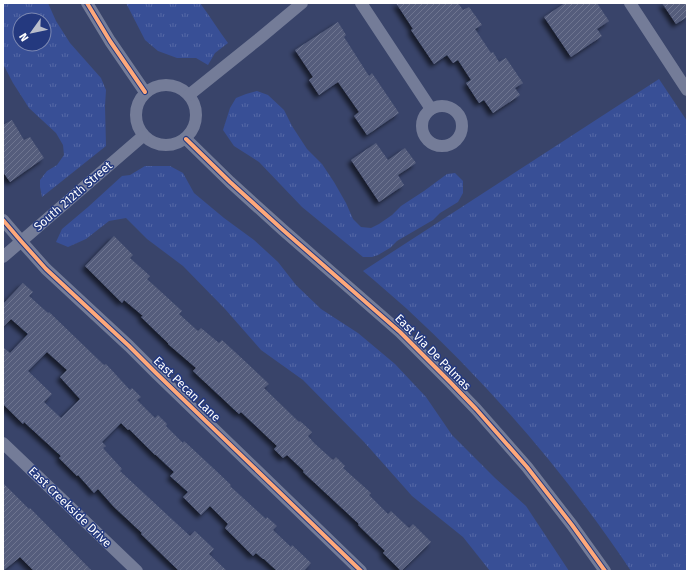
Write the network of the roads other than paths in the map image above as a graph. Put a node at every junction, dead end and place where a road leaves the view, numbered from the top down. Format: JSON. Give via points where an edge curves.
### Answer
{"nodes":[{"id":1,"x":87,"y":3,"type":"edge"},
{"id":2,"x":302,"y":3,"type":"edge"},
{"id":3,"x":361,"y":3,"type":"edge"},
{"id":4,"x":630,"y":3,"type":"edge"},
{"id":5,"x":687,"y":90,"type":"edge"},
{"id":6,"x":145,"y":92,"type":"junction"},
{"id":7,"x":189,"y":95,"type":"junction"},
{"id":8,"x":431,"y":109,"type":"dead end"},
{"id":9,"x":143,"y":136,"type":"junction"},
{"id":10,"x":186,"y":139,"type":"junction"},
{"id":11,"x":3,"y":220,"type":"edge"},
{"id":12,"x":21,"y":241,"type":"junction"},
{"id":13,"x":3,"y":257,"type":"edge"},
{"id":14,"x":3,"y":443,"type":"edge"},
{"id":15,"x":137,"y":571,"type":"edge"},
{"id":16,"x":361,"y":571,"type":"edge"},
{"id":17,"x":605,"y":571,"type":"edge"}],
"edges":[{"from":1,"to":6,"type":"street"},
{"from":2,"to":7,"type":"street"},
{"from":3,"to":8,"type":"street"},
{"from":4,"to":5,"type":"street"},
{"from":6,"to":7,"type":"street","via":[[153,87],[168,85]]},
{"from":6,"to":9,"type":"street","via":[[139,99],[135,118]]},
{"from":7,"to":10,"type":"street","via":[[196,110],[196,118]]},
{"from":9,"to":10,"type":"street","via":[[158,145],[168,146]]},
{"from":9,"to":12,"type":"street","name":"South 212th Street"},
{"from":10,"to":17,"type":"street","name":"East Via De Palmas","via":[[283,230],[400,332],[450,382],[531,472]]},
{"from":11,"to":12,"type":"street","name":"East Pecan Lane"},
{"from":12,"to":13,"type":"street","name":"South 212th Street"},
{"from":12,"to":16,"type":"street","name":"East Pecan Lane","via":[[46,269]]},
{"from":14,"to":15,"type":"street","name":"East Creekside Drive"}]}
